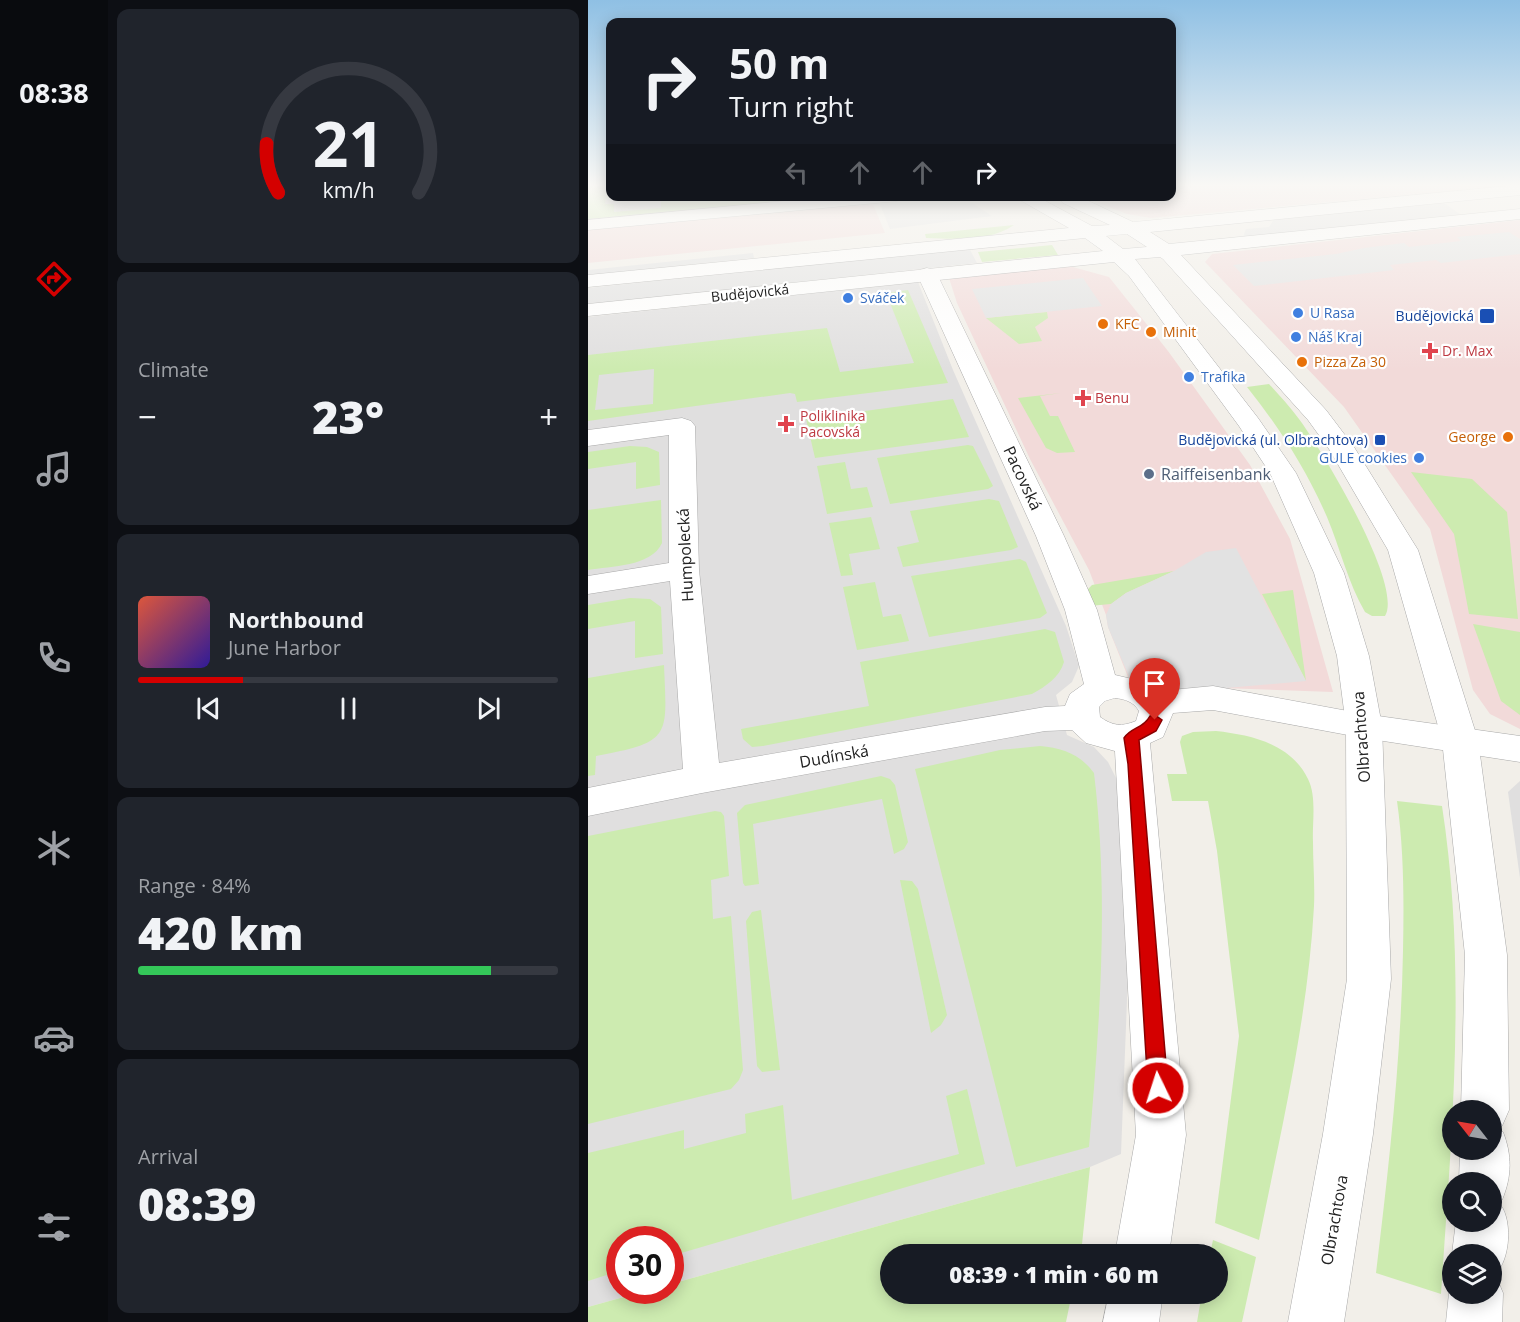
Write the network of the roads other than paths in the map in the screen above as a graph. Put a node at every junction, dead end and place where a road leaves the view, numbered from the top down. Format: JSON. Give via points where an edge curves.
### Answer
{"nodes":[{"id":1,"x":929,"y":247,"type":"edge"},
{"id":2,"x":1109,"y":247,"type":"edge"},
{"id":3,"x":1161,"y":247,"type":"edge"},
{"id":4,"x":1198,"y":247,"type":"edge"},
{"id":5,"x":1166,"y":250,"type":"junction"},
{"id":6,"x":1120,"y":255,"type":"junction"},
{"id":7,"x":927,"y":274,"type":"junction"},
{"id":8,"x":588,"y":281,"type":"edge"},
{"id":9,"x":588,"y":310,"type":"edge"},
{"id":10,"x":588,"y":438,"type":"edge"},
{"id":11,"x":684,"y":570,"type":"junction"},
{"id":12,"x":588,"y":585,"type":"edge"},
{"id":13,"x":1102,"y":688,"type":"junction"},
{"id":14,"x":1080,"y":717,"type":"junction"},
{"id":15,"x":1142,"y":720,"type":"junction"},
{"id":16,"x":1364,"y":726,"type":"junction"},
{"id":17,"x":1460,"y":740,"type":"junction"},
{"id":18,"x":1520,"y":749,"type":"edge"},
{"id":19,"x":702,"y":779,"type":"junction"},
{"id":20,"x":588,"y":802,"type":"edge"},
{"id":21,"x":1485,"y":1100,"type":"edge"},
{"id":22,"x":1144,"y":1244,"type":"edge"},
{"id":23,"x":1134,"y":1304,"type":"edge"},
{"id":24,"x":1475,"y":1304,"type":"edge"},
{"id":25,"x":1131,"y":1322,"type":"edge"},
{"id":26,"x":1316,"y":1322,"type":"edge"},
{"id":27,"x":1474,"y":1322,"type":"edge"}],
"edges":[{"from":1,"to":8,"type":"street","name":"Budějovická"},
{"from":2,"to":6,"type":"street","name":"Olbrachtova"},
{"from":3,"to":5,"type":"street"},
{"from":4,"to":5,"type":"street","name":"Budějovická"},
{"from":5,"to":6,"type":"street","name":"Budějovická"},
{"from":5,"to":17,"type":"street","via":[[1292,386],[1359,476],[1403,550]]},
{"from":6,"to":7,"type":"street","name":"Budějovická"},
{"from":6,"to":16,"type":"street","name":"Olbrachtova","via":[[1283,473],[1329,573],[1353,656]]},
{"from":7,"to":9,"type":"street","name":"Budějovická"},
{"from":7,"to":13,"type":"street","name":"Pacovská","via":[[1050,536],[1081,610]]},
{"from":10,"to":11,"type":"street","name":"Humpolecká","via":[[682,426]]},
{"from":11,"to":12,"type":"street"},
{"from":11,"to":19,"type":"street","name":"Humpolecká"},
{"from":13,"to":14,"type":"street","via":[[1084,700]]},
{"from":13,"to":15,"type":"street","via":[[1137,690]]},
{"from":14,"to":15,"type":"street","via":[[1094,733],[1106,738]]},
{"from":14,"to":19,"type":"street","name":"Dudínská","via":[[1045,719]]},
{"from":15,"to":16,"type":"street","via":[[1213,698]]},
{"from":15,"to":22,"type":"street","via":[[1136,764],[1161,1135]]},
{"from":16,"to":17,"type":"street"},
{"from":16,"to":26,"type":"street","name":"Olbrachtova","via":[[1369,979]]},
{"from":17,"to":18,"type":"street"},
{"from":17,"to":21,"type":"street","via":[[1486,954]]},
{"from":19,"to":20,"type":"street","name":"Dudínská"},
{"from":23,"to":25,"type":"street"},
{"from":24,"to":27,"type":"street"}]}
